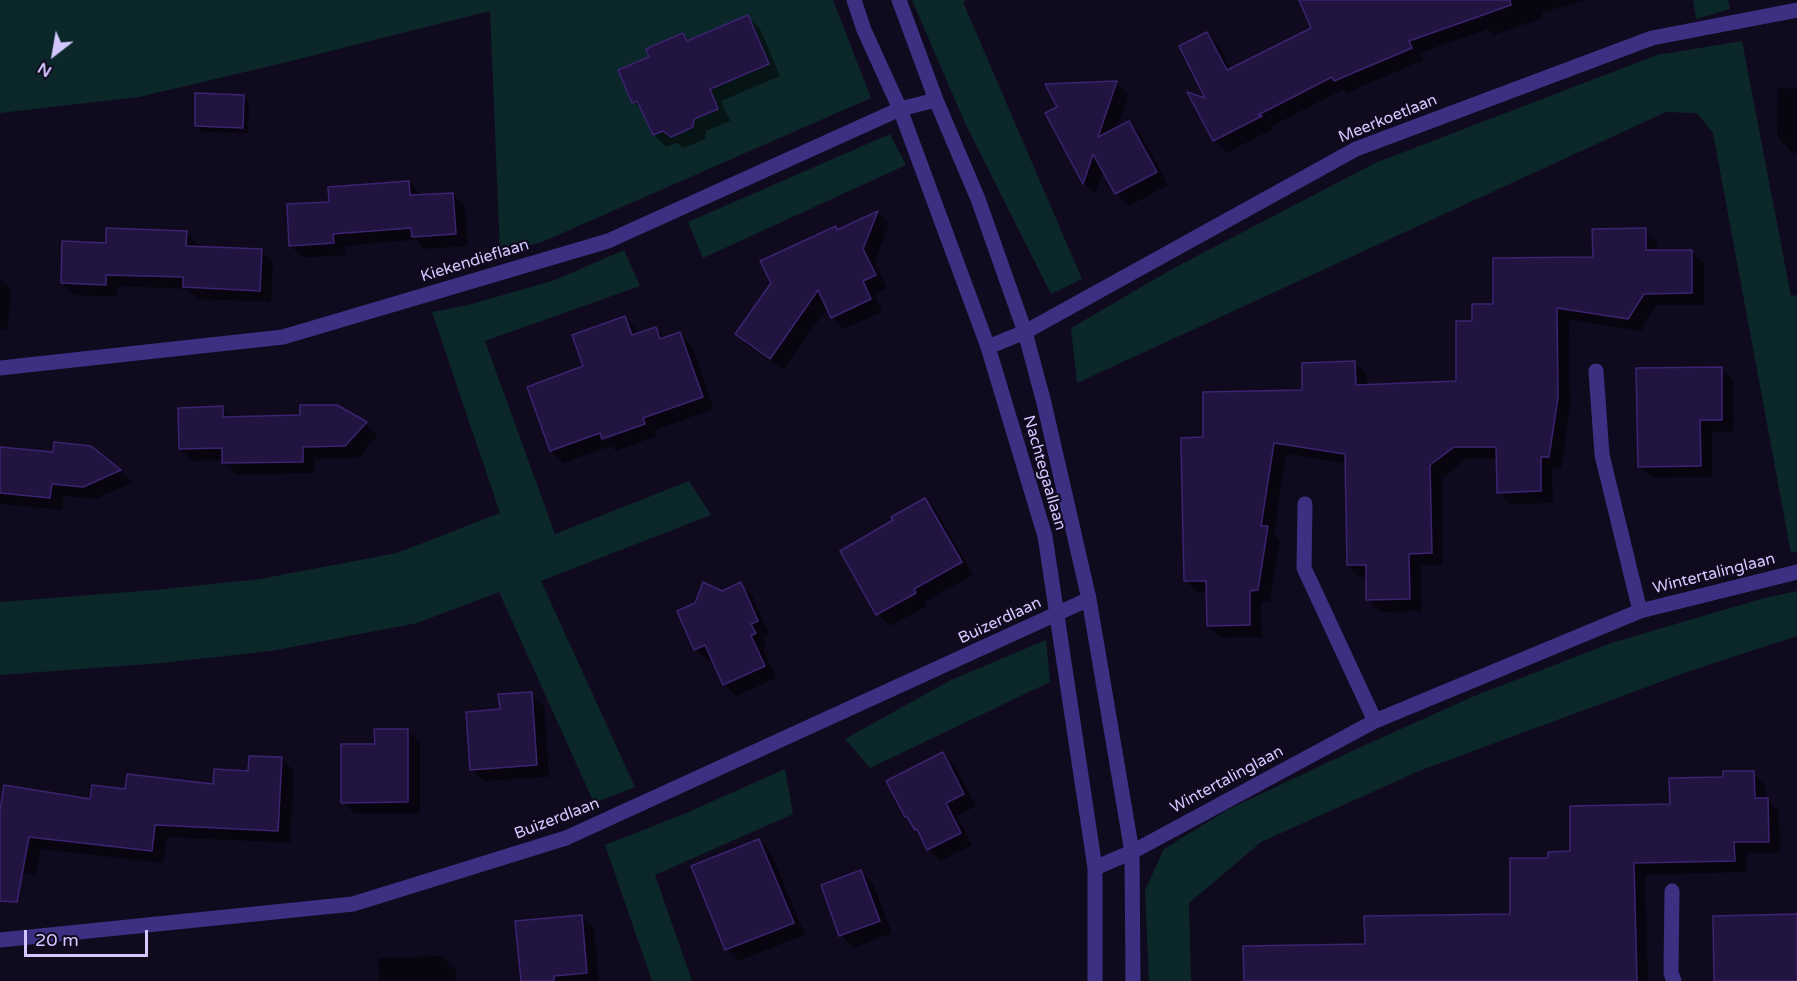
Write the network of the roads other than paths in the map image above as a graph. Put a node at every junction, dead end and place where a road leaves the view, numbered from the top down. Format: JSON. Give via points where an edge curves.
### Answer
{"nodes":[{"id":1,"x":854,"y":0,"type":"edge"},
{"id":2,"x":899,"y":0,"type":"edge"},
{"id":3,"x":1797,"y":10,"type":"edge"},
{"id":4,"x":936,"y":100,"type":"junction"},
{"id":5,"x":900,"y":109,"type":"junction"},
{"id":6,"x":1025,"y":332,"type":"junction"},
{"id":7,"x":988,"y":347,"type":"junction"},
{"id":8,"x":0,"y":368,"type":"edge"},
{"id":9,"x":1596,"y":371,"type":"dead end"},
{"id":10,"x":1305,"y":504,"type":"dead end"},
{"id":11,"x":1797,"y":573,"type":"edge"},
{"id":12,"x":1089,"y":599,"type":"junction"},
{"id":13,"x":1640,"y":611,"type":"junction"},
{"id":14,"x":1058,"y":614,"type":"junction"},
{"id":15,"x":1376,"y":721,"type":"junction"},
{"id":16,"x":1132,"y":852,"type":"junction"},
{"id":17,"x":1095,"y":868,"type":"junction"},
{"id":18,"x":1672,"y":891,"type":"dead end"},
{"id":19,"x":0,"y":940,"type":"edge"},
{"id":20,"x":1095,"y":981,"type":"edge"},
{"id":21,"x":1133,"y":981,"type":"edge"},
{"id":22,"x":1674,"y":981,"type":"edge"}],
"edges":[{"from":1,"to":5,"type":"street","name":"Nachtegaallaan"},
{"from":2,"to":4,"type":"street","name":"Nachtegaallaan"},
{"from":3,"to":6,"type":"street","name":"Meerkoetlaan","via":[[1652,38],[1356,149]]},
{"from":4,"to":5,"type":"street","name":"Kiekendieflaan"},
{"from":4,"to":6,"type":"street","name":"Nachtegaallaan","via":[[978,199]]},
{"from":5,"to":7,"type":"street","name":"Nachtegaallaan"},
{"from":5,"to":8,"type":"street","name":"Kiekendieflaan","via":[[608,241],[283,337]]},
{"from":6,"to":7,"type":"street","name":"Meerkoetlaan"},
{"from":6,"to":12,"type":"street","name":"Nachtegaallaan"},
{"from":7,"to":14,"type":"street","name":"Nachtegaallaan","via":[[1045,536]]},
{"from":9,"to":13,"type":"street","name":"Wintertalinglaan","via":[[1602,455]]},
{"from":10,"to":15,"type":"street","via":[[1304,568]]},
{"from":11,"to":13,"type":"street","name":"Wintertalinglaan"},
{"from":12,"to":14,"type":"street","name":"Buizerdlaan"},
{"from":12,"to":16,"type":"street","name":"Nachtegaallaan"},
{"from":13,"to":15,"type":"street","name":"Wintertalinglaan"},
{"from":14,"to":17,"type":"street","name":"Nachtegaallaan"},
{"from":14,"to":19,"type":"street","name":"Buizerdlaan","via":[[566,838],[376,897],[353,904]]},
{"from":15,"to":16,"type":"street","name":"Wintertalinglaan"},
{"from":16,"to":17,"type":"street","name":"Wintertalinglaan"},
{"from":16,"to":21,"type":"street","name":"Nachtegaallaan"},
{"from":17,"to":20,"type":"street","name":"Nachtegaallaan"},
{"from":18,"to":22,"type":"street"}]}
